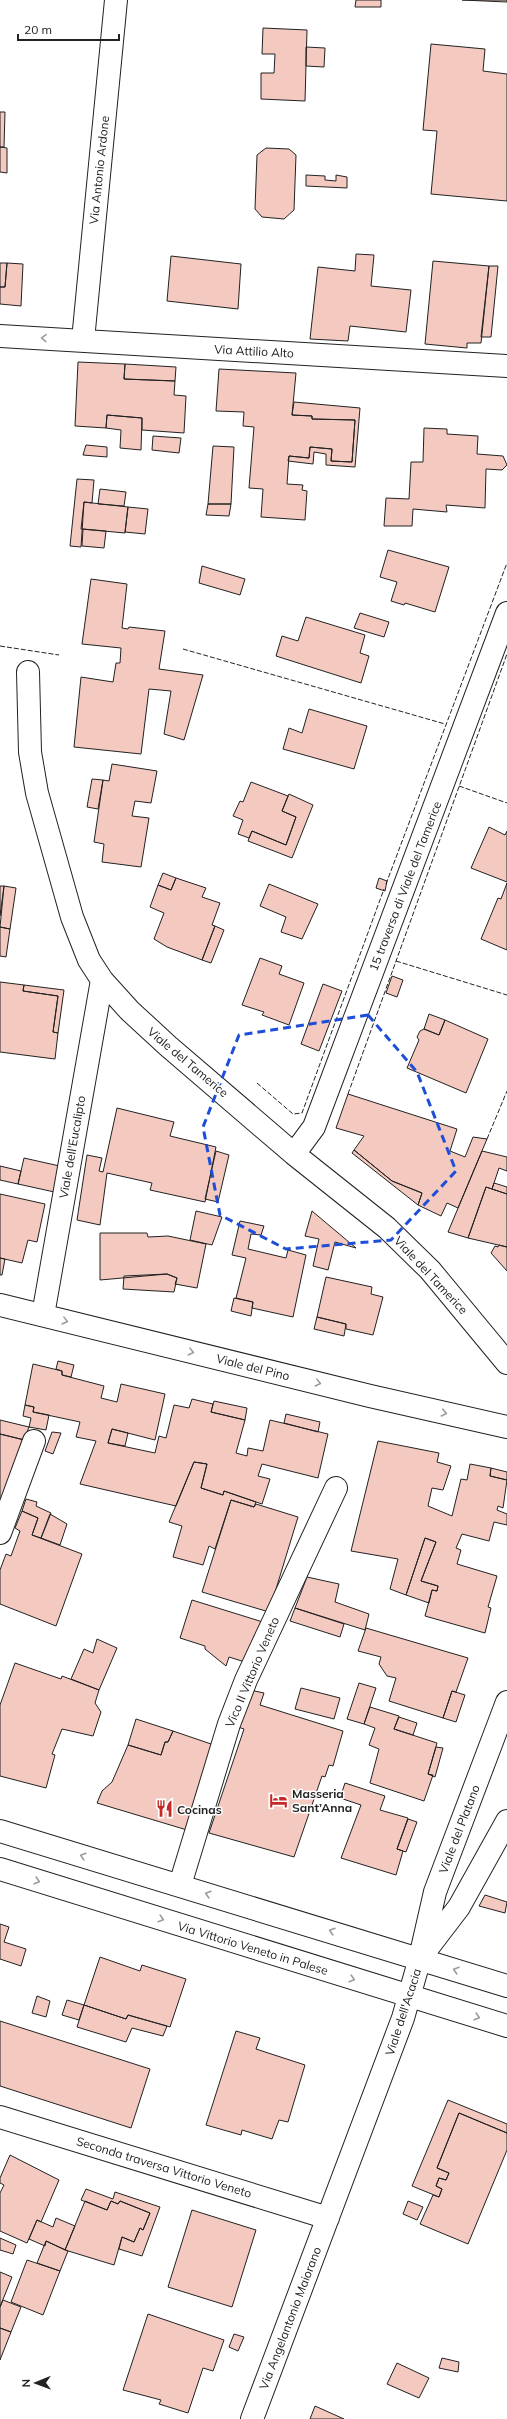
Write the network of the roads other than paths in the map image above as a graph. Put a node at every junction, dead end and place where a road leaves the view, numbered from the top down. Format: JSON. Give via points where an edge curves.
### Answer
{"nodes":[{"id":1,"x":116,"y":0,"type":"edge"},
{"id":2,"x":0,"y":336,"type":"edge"},
{"id":3,"x":83,"y":340,"type":"junction"},
{"id":4,"x":507,"y":366,"type":"edge"},
{"id":5,"x":507,"y":613,"type":"edge"},
{"id":6,"x":28,"y":672,"type":"dead end"},
{"id":7,"x":102,"y":980,"type":"junction"},
{"id":8,"x":294,"y":1154,"type":"junction"},
{"id":9,"x":0,"y":1305,"type":"edge"},
{"id":10,"x":43,"y":1315,"type":"junction"},
{"id":11,"x":507,"y":1363,"type":"edge"},
{"id":12,"x":507,"y":1427,"type":"edge"},
{"id":13,"x":34,"y":1441,"type":"dead end"},
{"id":14,"x":336,"y":1488,"type":"dead end"},
{"id":15,"x":0,"y":1533,"type":"edge"},
{"id":16,"x":507,"y":1702,"type":"edge"},
{"id":17,"x":507,"y":1821,"type":"edge"},
{"id":18,"x":0,"y":1831,"type":"edge"},
{"id":19,"x":0,"y":1869,"type":"edge"},
{"id":20,"x":180,"y":1885,"type":"junction"},
{"id":21,"x":420,"y":1958,"type":"junction"},
{"id":22,"x":507,"y":1986,"type":"edge"},
{"id":23,"x":410,"y":1996,"type":"junction"},
{"id":24,"x":507,"y":2026,"type":"edge"},
{"id":25,"x":0,"y":2117,"type":"edge"},
{"id":26,"x":328,"y":2218,"type":"junction"},
{"id":27,"x":252,"y":2419,"type":"edge"}],
"edges":[{"from":1,"to":3,"type":"street","name":"Via Antonio Ardone"},
{"from":3,"to":2,"type":"street","name":"Via Attilio Alto","one_way":true},
{"from":3,"to":4,"type":"street","name":"Via Attilio Alto"},
{"from":5,"to":8,"type":"street","name":"15 traversa di Viale del Tamerice","via":[[314,1127]]},
{"from":6,"to":7,"type":"street","name":"Viale del Tamerice","via":[[30,752],[37,793],[74,924]]},
{"from":7,"to":8,"type":"street","name":"Viale del Tamerice","via":[[146,1027]]},
{"from":7,"to":10,"type":"street","name":"Viale dell'Eucalipto"},
{"from":8,"to":11,"type":"street","name":"Viale del Tamerice","via":[[387,1228],[430,1270]]},
{"from":9,"to":10,"type":"street","name":"Viale del Pino"},
{"from":10,"to":12,"type":"street","name":"Viale del Pino","one_way":true,"via":[[370,1396]]},
{"from":13,"to":15,"type":"street"},
{"from":14,"to":20,"type":"street","name":"Vico II Vittorio Veneto","via":[[243,1688],[229,1724]]},
{"from":16,"to":21,"type":"street","name":"Viale del Platano","via":[[435,1892]]},
{"from":17,"to":21,"type":"street","name":"Viale dell'Acacia","via":[[459,1907]]},
{"from":20,"to":18,"type":"street","one_way":true},
{"from":19,"to":23,"type":"street","name":"Via Vittorio Veneto in Palese","one_way":true},
{"from":21,"to":20,"type":"street","one_way":true},
{"from":22,"to":21,"type":"street","one_way":true},
{"from":21,"to":23,"type":"street","name":"Viale dell'Acacia"},
{"from":23,"to":24,"type":"street","name":"Via Vittorio Veneto in Palese","one_way":true},
{"from":23,"to":26,"type":"street","name":"Viale dell'Acacia"},
{"from":25,"to":26,"type":"street","name":"Seconda traversa Vittorio Veneto"},
{"from":26,"to":27,"type":"street","name":"Via Angelantonio Maiorano"}]}
